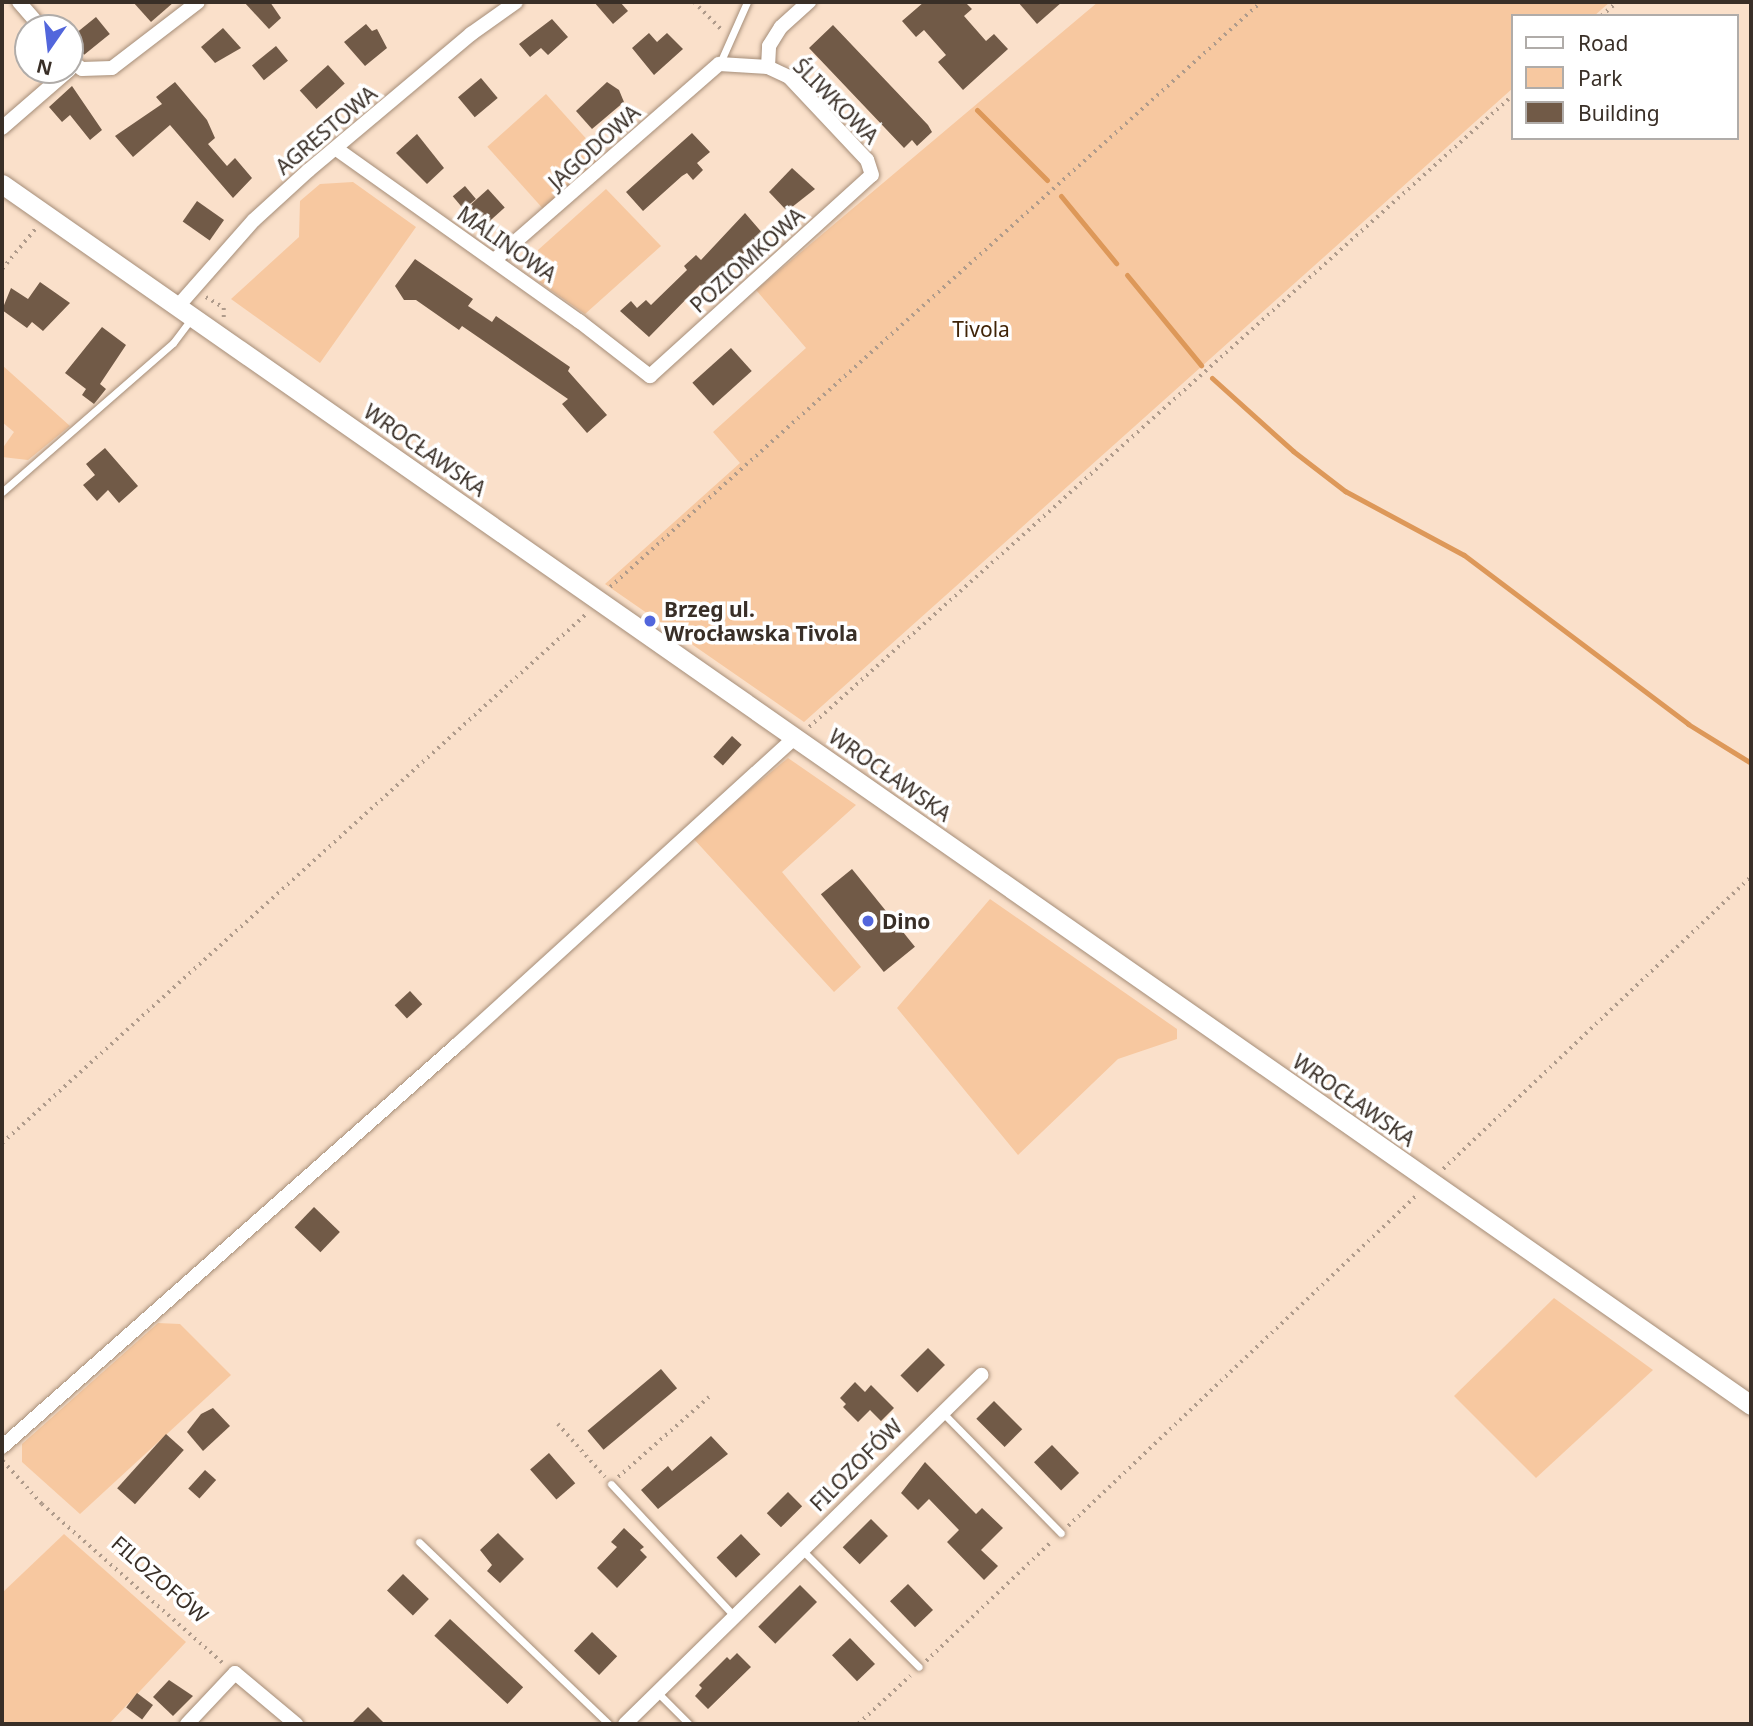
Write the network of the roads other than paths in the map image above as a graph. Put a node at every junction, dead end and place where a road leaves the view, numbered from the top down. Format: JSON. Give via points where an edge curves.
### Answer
{"nodes":[{"id":1,"x":198,"y":2,"type":"edge"},
{"id":2,"x":516,"y":2,"type":"edge"},
{"id":3,"x":747,"y":2,"type":"edge"},
{"id":4,"x":809,"y":2,"type":"edge"},
{"id":5,"x":719,"y":64,"type":"junction"},
{"id":6,"x":768,"y":66,"type":"junction"},
{"id":7,"x":84,"y":67,"type":"edge"},
{"id":8,"x":51,"y":84,"type":"edge"},
{"id":9,"x":2,"y":128,"type":"edge"},
{"id":10,"x":338,"y":150,"type":"junction"},
{"id":11,"x":872,"y":176,"type":"joint"},
{"id":12,"x":2,"y":184,"type":"edge"},
{"id":13,"x":494,"y":260,"type":"junction"},
{"id":14,"x":186,"y":311,"type":"junction"},
{"id":15,"x":650,"y":376,"type":"joint"},
{"id":16,"x":2,"y":492,"type":"edge"},
{"id":17,"x":795,"y":737,"type":"junction"},
{"id":18,"x":981,"y":1375,"type":"dead end"},
{"id":19,"x":1751,"y":1405,"type":"edge"},
{"id":20,"x":940,"y":1411,"type":"junction"},
{"id":21,"x":2,"y":1447,"type":"edge"},
{"id":22,"x":611,"y":1484,"type":"road end"},
{"id":23,"x":1061,"y":1533,"type":"road end"},
{"id":24,"x":419,"y":1542,"type":"dead end"},
{"id":25,"x":802,"y":1549,"type":"junction"},
{"id":26,"x":733,"y":1615,"type":"junction"},
{"id":27,"x":919,"y":1667,"type":"road end"},
{"id":28,"x":657,"y":1692,"type":"junction"},
{"id":29,"x":187,"y":1724,"type":"edge"},
{"id":30,"x":296,"y":1724,"type":"edge"},
{"id":31,"x":608,"y":1724,"type":"edge"},
{"id":32,"x":625,"y":1724,"type":"edge"},
{"id":33,"x":690,"y":1724,"type":"edge"}],
"edges":[{"from":1,"to":7,"type":"street","via":[[112,68]]},
{"from":2,"to":10,"type":"street","name":"AGRESTOWA","via":[[471,34]]},
{"from":3,"to":5,"type":"lane"},
{"from":4,"to":6,"type":"street","via":[[781,27],[769,46]]},
{"from":5,"to":6,"type":"street","name":"ŚLIWKOWA"},
{"from":5,"to":13,"type":"street","name":"JAGODOWA"},
{"from":6,"to":11,"type":"street","name":"ŚLIWKOWA","via":[[789,77],[867,160]]},
{"from":8,"to":9,"type":"street"},
{"from":10,"to":13,"type":"street","name":"MALINOWA"},
{"from":10,"to":14,"type":"street","name":"AGRESTOWA","via":[[254,220]]},
{"from":11,"to":15,"type":"street","name":"POZIOMKOWA"},
{"from":12,"to":14,"type":"street","name":"WROCŁAWSKA"},
{"from":13,"to":15,"type":"street","name":"MALINOWA"},
{"from":14,"to":16,"type":"lane","via":[[173,343]]},
{"from":14,"to":17,"type":"street","name":"WROCŁAWSKA"},
{"from":17,"to":19,"type":"street","name":"WROCŁAWSKA"},
{"from":17,"to":21,"type":"street","via":[[458,1044]]},
{"from":18,"to":20,"type":"street","name":"FILOZOFÓW"},
{"from":20,"to":23,"type":"lane"},
{"from":20,"to":25,"type":"street","name":"FILOZOFÓW"},
{"from":22,"to":26,"type":"lane"},
{"from":24,"to":31,"type":"lane"},
{"from":25,"to":26,"type":"street","name":"FILOZOFÓW"},
{"from":25,"to":27,"type":"lane"},
{"from":26,"to":28,"type":"street","name":"FILOZOFÓW"},
{"from":28,"to":32,"type":"street","name":"FILOZOFÓW"},
{"from":28,"to":33,"type":"lane"},
{"from":29,"to":30,"type":"street","via":[[235,1673]]}]}
